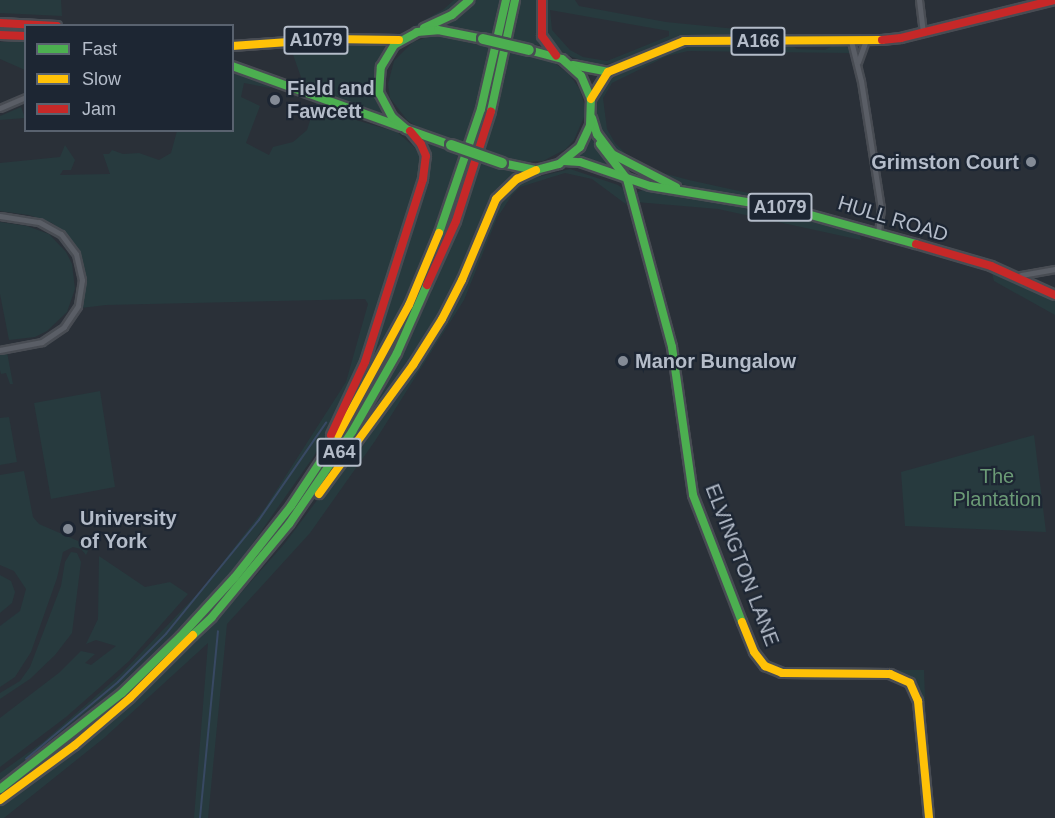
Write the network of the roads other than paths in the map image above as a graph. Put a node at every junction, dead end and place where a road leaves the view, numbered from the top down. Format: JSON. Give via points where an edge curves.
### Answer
{"nodes":[{"id":1,"x":469,"y":0,"type":"edge"},
{"id":2,"x":506,"y":0,"type":"edge"},
{"id":3,"x":516,"y":0,"type":"edge"},
{"id":4,"x":542,"y":0,"type":"edge"},
{"id":5,"x":919,"y":0,"type":"edge"},
{"id":6,"x":1054,"y":0,"type":"edge"},
{"id":7,"x":0,"y":23,"type":"edge"},
{"id":8,"x":24,"y":24,"type":"edge"},
{"id":9,"x":417,"y":32,"type":"junction"},
{"id":10,"x":923,"y":33,"type":"junction"},
{"id":11,"x":0,"y":35,"type":"edge"},
{"id":12,"x":24,"y":36,"type":"edge"},
{"id":13,"x":399,"y":40,"type":"junction"},
{"id":14,"x":851,"y":41,"type":"junction"},
{"id":15,"x":866,"y":41,"type":"junction"},
{"id":16,"x":234,"y":46,"type":"edge"},
{"id":17,"x":562,"y":60,"type":"junction"},
{"id":18,"x":857,"y":64,"type":"junction"},
{"id":19,"x":234,"y":67,"type":"edge"},
{"id":20,"x":608,"y":72,"type":"junction"},
{"id":21,"x":24,"y":98,"type":"edge"},
{"id":22,"x":591,"y":99,"type":"junction"},
{"id":23,"x":0,"y":108,"type":"edge"},
{"id":24,"x":591,"y":115,"type":"junction"},
{"id":25,"x":407,"y":129,"type":"junction"},
{"id":26,"x":597,"y":134,"type":"junction"},
{"id":27,"x":564,"y":161,"type":"junction"},
{"id":28,"x":536,"y":170,"type":"junction"},
{"id":29,"x":627,"y":179,"type":"junction"},
{"id":30,"x":680,"y":189,"type":"junction"},
{"id":31,"x":0,"y":216,"type":"edge"},
{"id":32,"x":878,"y":233,"type":"junction"},
{"id":33,"x":1054,"y":269,"type":"edge"},
{"id":34,"x":1014,"y":275,"type":"junction"},
{"id":35,"x":1040,"y":287,"type":"junction"},
{"id":36,"x":1055,"y":295,"type":"edge"},
{"id":37,"x":1,"y":350,"type":"edge"},
{"id":38,"x":322,"y":460,"type":"junction"},
{"id":39,"x":290,"y":524,"type":"junction"},
{"id":40,"x":0,"y":789,"type":"edge"},
{"id":41,"x":0,"y":800,"type":"edge"},
{"id":42,"x":928,"y":818,"type":"edge"}],
"edges":[{"from":1,"to":9,"type":"main road","via":[[452,15]]},
{"from":2,"to":38,"type":"main road","number":"A64","via":[[482,109],[426,268],[369,383]]},
{"from":3,"to":39,"type":"main road","number":"A64","via":[[474,170],[434,275],[362,416]]},
{"from":4,"to":17,"type":"main road","via":[[542,36]]},
{"from":5,"to":10,"type":"street"},
{"from":6,"to":10,"type":"main road","number":"A166"},
{"from":7,"to":8,"type":"main road"},
{"from":9,"to":13,"type":"main road"},
{"from":9,"to":17,"type":"main road","bridge":true,"via":[[438,30]]},
{"from":10,"to":15,"type":"main road","number":"A166"},
{"from":11,"to":12,"type":"main road"},
{"from":13,"to":16,"type":"main road","number":"A1079","via":[[331,39]]},
{"from":13,"to":25,"type":"main road","via":[[384,59],[378,84],[382,102]]},
{"from":14,"to":15,"type":"main road","number":"A166"},
{"from":14,"to":18,"type":"street"},
{"from":14,"to":20,"type":"main road","number":"A166","via":[[689,40]]},
{"from":15,"to":18,"type":"street"},
{"from":17,"to":20,"type":"main road"},
{"from":17,"to":22,"type":"main road","via":[[585,82]]},
{"from":18,"to":32,"type":"street","via":[[881,208]]},
{"from":19,"to":25,"type":"main road","number":"A1079"},
{"from":20,"to":22,"type":"main road"},
{"from":21,"to":23,"type":"street"},
{"from":22,"to":24,"type":"main road"},
{"from":24,"to":26,"type":"main road","name":"HULL ROAD","number":"A1079"},
{"from":24,"to":27,"type":"main road","via":[[585,138]]},
{"from":25,"to":28,"type":"main road","bridge":true,"via":[[502,163]]},
{"from":25,"to":38,"type":"main road","via":[[426,156],[423,179],[365,362]]},
{"from":26,"to":29,"type":"main road","name":"ELVINGTON LANE","via":[[604,153]]},
{"from":26,"to":30,"type":"main road","name":"HULL ROAD","number":"A1079","via":[[617,158]]},
{"from":27,"to":28,"type":"main road"},
{"from":27,"to":29,"type":"main road","name":"HULL ROAD","number":"A1079","via":[[580,162]]},
{"from":28,"to":39,"type":"main road","via":[[517,179],[496,199],[462,280],[413,366],[311,505]]},
{"from":29,"to":30,"type":"main road","name":"HULL ROAD","number":"A1079"},
{"from":29,"to":42,"type":"main road","name":"ELVINGTON LANE","via":[[672,347],[693,495],[754,652],[775,672],[890,674],[910,683],[918,701]]},
{"from":30,"to":32,"type":"main road","name":"HULL ROAD","number":"A1079","via":[[814,214]]},
{"from":31,"to":37,"type":"street","via":[[39,222],[61,234],[76,255],[82,280],[78,306],[64,327],[42,342]]},
{"from":32,"to":34,"type":"main road","name":"HULL ROAD","number":"A1079"},
{"from":33,"to":34,"type":"street"},
{"from":33,"to":35,"type":"street","via":[[1044,276]]},
{"from":34,"to":35,"type":"main road","name":"HULL ROAD","number":"A1079"},
{"from":35,"to":36,"type":"main road","name":"HULL ROAD","number":"A1079"},
{"from":38,"to":40,"type":"main road","number":"A64","via":[[235,577],[180,637],[113,700]]},
{"from":39,"to":41,"type":"main road","number":"A64","via":[[219,609],[162,669],[75,745]]}]}
